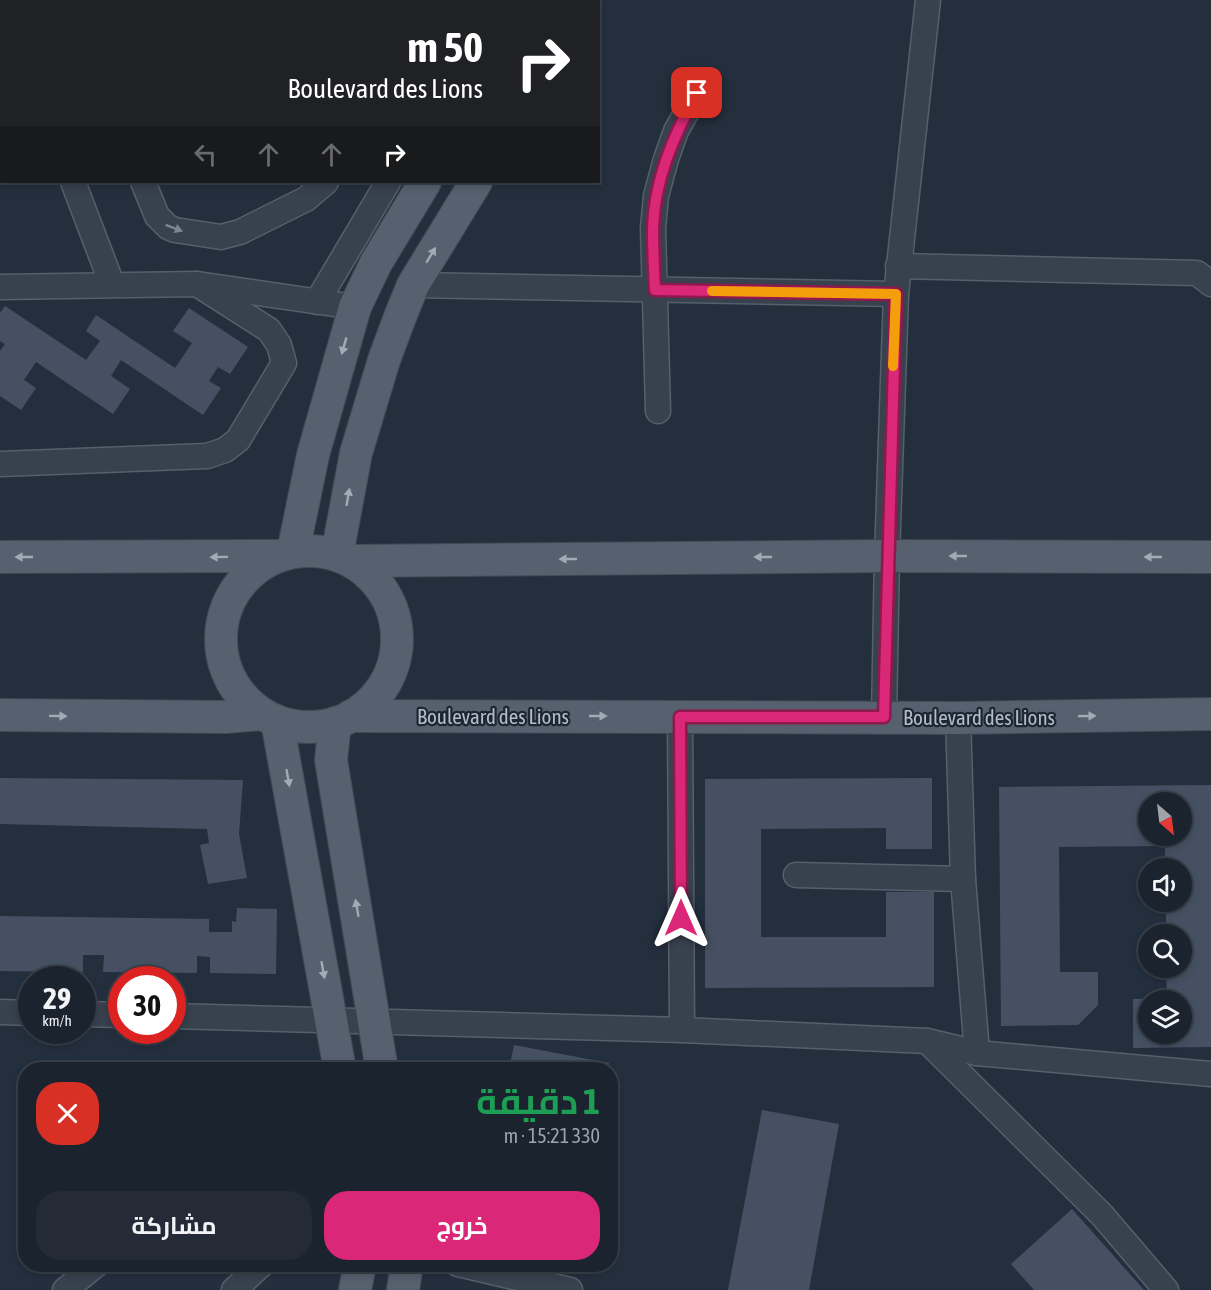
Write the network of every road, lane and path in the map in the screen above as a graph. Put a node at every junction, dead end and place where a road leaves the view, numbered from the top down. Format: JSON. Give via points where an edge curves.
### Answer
{"nodes":[{"id":1,"x":928,"y":0,"type":"edge"},
{"id":2,"x":697,"y":93,"type":"dead end"},
{"id":3,"x":73,"y":183,"type":"edge"},
{"id":4,"x":143,"y":183,"type":"edge"},
{"id":5,"x":325,"y":183,"type":"edge"},
{"id":6,"x":387,"y":183,"type":"edge"},
{"id":7,"x":423,"y":183,"type":"edge"},
{"id":8,"x":475,"y":183,"type":"edge"},
{"id":9,"x":898,"y":266,"type":"junction"},
{"id":10,"x":112,"y":284,"type":"junction"},
{"id":11,"x":197,"y":284,"type":"junction"},
{"id":12,"x":1211,"y":284,"type":"edge"},
{"id":13,"x":413,"y":285,"type":"junction"},
{"id":14,"x":0,"y":286,"type":"edge"},
{"id":15,"x":655,"y":290,"type":"junction"},
{"id":16,"x":896,"y":294,"type":"junction"},
{"id":17,"x":317,"y":302,"type":"junction"},
{"id":18,"x":354,"y":307,"type":"junction"},
{"id":19,"x":658,"y":411,"type":"dead end"},
{"id":20,"x":0,"y":464,"type":"edge"},
{"id":21,"x":285,"y":554,"type":"junction"},
{"id":22,"x":887,"y":556,"type":"junction"},
{"id":23,"x":0,"y":557,"type":"edge"},
{"id":24,"x":1211,"y":557,"type":"edge"},
{"id":25,"x":344,"y":558,"type":"junction"},
{"id":26,"x":1211,"y":714,"type":"edge"},
{"id":27,"x":0,"y":715,"type":"edge"},
{"id":28,"x":270,"y":717,"type":"junction"},
{"id":29,"x":680,"y":717,"type":"junction"},
{"id":30,"x":884,"y":717,"type":"junction"},
{"id":31,"x":958,"y":718,"type":"junction"},
{"id":32,"x":343,"y":720,"type":"junction"},
{"id":33,"x":796,"y":875,"type":"dead end"},
{"id":34,"x":963,"y":879,"type":"junction"},
{"id":35,"x":0,"y":1012,"type":"edge"},
{"id":36,"x":18,"y":1013,"type":"edge"},
{"id":37,"x":186,"y":1016,"type":"edge"},
{"id":38,"x":332,"y":1020,"type":"junction"},
{"id":39,"x":376,"y":1021,"type":"junction"},
{"id":40,"x":682,"y":1030,"type":"junction"},
{"id":41,"x":927,"y":1041,"type":"junction"},
{"id":42,"x":977,"y":1053,"type":"junction"},
{"id":43,"x":339,"y":1062,"type":"edge"},
{"id":44,"x":381,"y":1062,"type":"edge"},
{"id":45,"x":1211,"y":1074,"type":"edge"},
{"id":46,"x":87,"y":1272,"type":"edge"},
{"id":47,"x":253,"y":1272,"type":"edge"},
{"id":48,"x":358,"y":1272,"type":"edge"},
{"id":49,"x":406,"y":1272,"type":"edge"},
{"id":50,"x":492,"y":1272,"type":"edge"},
{"id":51,"x":65,"y":1290,"type":"edge"},
{"id":52,"x":234,"y":1290,"type":"edge"},
{"id":53,"x":355,"y":1290,"type":"edge"},
{"id":54,"x":404,"y":1290,"type":"edge"},
{"id":55,"x":570,"y":1290,"type":"edge"},
{"id":56,"x":1166,"y":1290,"type":"edge"}],
"edges":[{"from":1,"to":9,"type":"street"},
{"from":2,"to":15,"type":"street","via":[[676,131],[656,196]]},
{"from":3,"to":10,"type":"street"},
{"from":4,"to":5,"type":"street","one_way":true,"via":[[157,216],[168,227],[221,237],[240,232],[306,199]]},
{"from":6,"to":17,"type":"street"},
{"from":7,"to":18,"type":"main road"},
{"from":13,"to":8,"type":"main road","one_way":true},
{"from":9,"to":12,"type":"street","via":[[1197,273]]},
{"from":9,"to":16,"type":"street"},
{"from":10,"to":11,"type":"street"},
{"from":10,"to":14,"type":"street"},
{"from":11,"to":17,"type":"street"},
{"from":11,"to":20,"type":"street","via":[[269,330],[284,363],[238,440],[207,456]]},
{"from":13,"to":15,"type":"street"},
{"from":25,"to":13,"type":"main road","one_way":true,"via":[[356,453],[384,360]]},
{"from":15,"to":16,"type":"street"},
{"from":15,"to":19,"type":"street"},
{"from":16,"to":22,"type":"street"},
{"from":17,"to":18,"type":"street"},
{"from":18,"to":21,"type":"main road","one_way":true},
{"from":21,"to":23,"type":"main road","one_way":true},
{"from":21,"to":25,"type":"main road","via":[[323,551]]},
{"from":21,"to":28,"type":"main road","via":[[256,568],[238,585],[220,631],[230,678],[244,698]]},
{"from":24,"to":22,"type":"main road","one_way":true},
{"from":22,"to":25,"type":"main road","one_way":true},
{"from":22,"to":30,"type":"street"},
{"from":25,"to":32,"type":"main road","via":[[366,571],[387,597],[394,613],[397,647],[390,672],[377,694],[365,707]]},
{"from":31,"to":26,"type":"main road","name":"Boulevard des Lions","one_way":true},
{"from":27,"to":28,"type":"main road","one_way":true},
{"from":28,"to":32,"type":"main road","via":[[306,727]]},
{"from":28,"to":38,"type":"main road","one_way":true},
{"from":29,"to":30,"type":"main road","name":"Boulevard des Lions"},
{"from":32,"to":29,"type":"main road","name":"Boulevard des Lions","one_way":true},
{"from":29,"to":40,"type":"street"},
{"from":30,"to":31,"type":"main road","name":"Boulevard des Lions"},
{"from":31,"to":34,"type":"street"},
{"from":39,"to":32,"type":"main road","one_way":true,"via":[[332,760]]},
{"from":33,"to":34,"type":"street"},
{"from":34,"to":42,"type":"street"},
{"from":35,"to":36,"type":"street"},
{"from":37,"to":38,"type":"street"},
{"from":38,"to":39,"type":"street"},
{"from":38,"to":43,"type":"main road"},
{"from":39,"to":40,"type":"street"},
{"from":39,"to":44,"type":"main road"},
{"from":40,"to":41,"type":"street"},
{"from":41,"to":42,"type":"street"},
{"from":41,"to":56,"type":"street","via":[[1102,1215]]},
{"from":42,"to":45,"type":"street"},
{"from":46,"to":51,"type":"street"},
{"from":47,"to":52,"type":"street"},
{"from":48,"to":53,"type":"main road"},
{"from":49,"to":54,"type":"main road"},
{"from":50,"to":55,"type":"street"}]}
